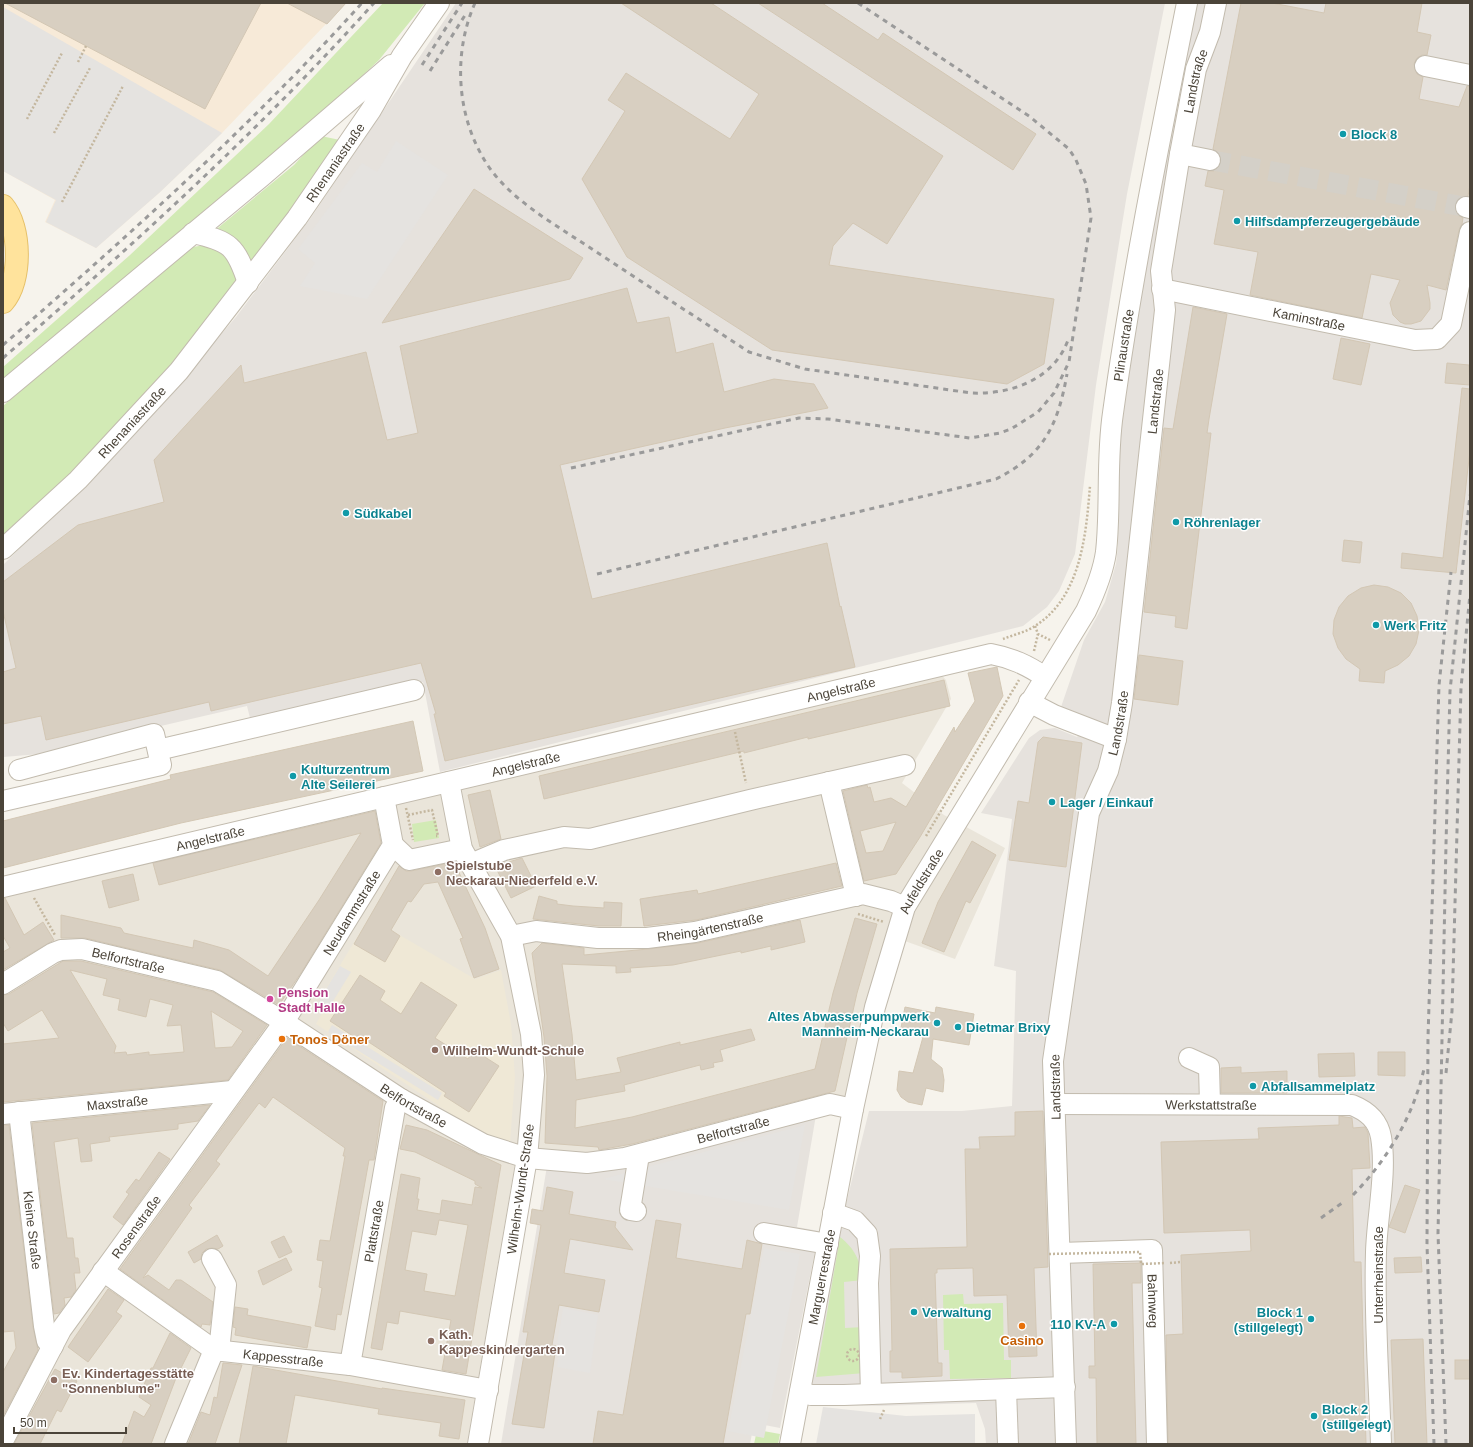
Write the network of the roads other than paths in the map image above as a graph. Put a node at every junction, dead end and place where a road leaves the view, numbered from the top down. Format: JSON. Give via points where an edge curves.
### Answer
{"nodes":[{"id":1,"x":439,"y":3,"type":"edge"},
{"id":2,"x":1187,"y":3,"type":"edge"},
{"id":3,"x":1216,"y":3,"type":"edge"},
{"id":4,"x":402,"y":56,"type":"junction"},
{"id":5,"x":1425,"y":66,"type":"dead end"},
{"id":6,"x":1470,"y":75,"type":"edge"},
{"id":7,"x":356,"y":96,"type":"junction"},
{"id":8,"x":371,"y":110,"type":"junction"},
{"id":9,"x":1180,"y":154,"type":"junction"},
{"id":10,"x":1210,"y":160,"type":"tunnel mouth"},
{"id":11,"x":3,"y":206,"type":"edge"},
{"id":12,"x":3,"y":228,"type":"edge"},
{"id":13,"x":1470,"y":232,"type":"edge"},
{"id":14,"x":193,"y":233,"type":"junction"},
{"id":15,"x":3,"y":281,"type":"edge"},
{"id":16,"x":248,"y":283,"type":"junction"},
{"id":17,"x":1163,"y":297,"type":"junction"},
{"id":18,"x":3,"y":302,"type":"edge"},
{"id":19,"x":1192,"y":309,"type":"dead end"},
{"id":20,"x":3,"y":392,"type":"edge"},
{"id":21,"x":3,"y":549,"type":"edge"},
{"id":22,"x":1045,"y":677,"type":"junction"},
{"id":23,"x":414,"y":690,"type":"dead end"},
{"id":24,"x":1029,"y":702,"type":"junction"},
{"id":25,"x":1116,"y":739,"type":"junction"},
{"id":26,"x":158,"y":750,"type":"junction"},
{"id":27,"x":905,"y":765,"type":"dead end"},
{"id":28,"x":19,"y":770,"type":"dead end"},
{"id":29,"x":448,"y":782,"type":"junction"},
{"id":30,"x":829,"y":782,"type":"junction"},
{"id":31,"x":384,"y":797,"type":"junction"},
{"id":32,"x":3,"y":801,"type":"edge"},
{"id":33,"x":394,"y":845,"type":"junction"},
{"id":34,"x":467,"y":857,"type":"junction"},
{"id":35,"x":3,"y":887,"type":"edge"},
{"id":36,"x":856,"y":896,"type":"junction"},
{"id":37,"x":905,"y":907,"type":"junction"},
{"id":38,"x":511,"y":936,"type":"junction"},
{"id":39,"x":3,"y":984,"type":"edge"},
{"id":40,"x":284,"y":1022,"type":"junction"},
{"id":41,"x":1189,"y":1058,"type":"dead end"},
{"id":42,"x":232,"y":1091,"type":"junction"},
{"id":43,"x":401,"y":1099,"type":"junction"},
{"id":44,"x":1055,"y":1104,"type":"junction"},
{"id":45,"x":1210,"y":1104,"type":"junction"},
{"id":46,"x":853,"y":1109,"type":"junction"},
{"id":47,"x":1365,"y":1110,"type":"joint"},
{"id":48,"x":11,"y":1113,"type":"edge"},
{"id":49,"x":639,"y":1155,"type":"junction"},
{"id":50,"x":527,"y":1158,"type":"junction"},
{"id":51,"x":636,"y":1211,"type":"dead end"},
{"id":52,"x":833,"y":1213,"type":"junction"},
{"id":53,"x":764,"y":1233,"type":"dead end"},
{"id":54,"x":828,"y":1244,"type":"junction"},
{"id":55,"x":1055,"y":1254,"type":"junction"},
{"id":56,"x":212,"y":1259,"type":"dead end"},
{"id":57,"x":103,"y":1271,"type":"junction"},
{"id":58,"x":53,"y":1346,"type":"junction"},
{"id":59,"x":216,"y":1350,"type":"junction"},
{"id":60,"x":350,"y":1365,"type":"junction"},
{"id":61,"x":1065,"y":1387,"type":"junction"},
{"id":62,"x":488,"y":1390,"type":"junction"},
{"id":63,"x":1006,"y":1390,"type":"junction"},
{"id":64,"x":800,"y":1392,"type":"junction"},
{"id":65,"x":871,"y":1394,"type":"junction"},
{"id":66,"x":3,"y":1441,"type":"edge"},
{"id":67,"x":175,"y":1444,"type":"edge"},
{"id":68,"x":478,"y":1444,"type":"edge"},
{"id":69,"x":790,"y":1444,"type":"edge"},
{"id":70,"x":1008,"y":1444,"type":"edge"},
{"id":71,"x":1066,"y":1444,"type":"edge"},
{"id":72,"x":1157,"y":1444,"type":"edge"},
{"id":73,"x":1381,"y":1444,"type":"edge"}],
"edges":[{"from":1,"to":4,"type":"street","name":"Rhenaniastraße"},
{"from":2,"to":22,"type":"street","name":"Plinaustraße","via":[[1136,262],[1121,358],[1109,455],[1106,553],[1099,581],[1086,611]]},
{"from":3,"to":9,"type":"street","name":"Landstraße","via":[[1210,32],[1196,69]]},
{"from":4,"to":7,"type":"street","name":"Rhenaniastraße"},
{"from":4,"to":8,"type":"street","name":"Rhenaniastraße"},
{"from":5,"to":6,"type":"street"},
{"from":7,"to":8,"type":"street"},
{"from":7,"to":14,"type":"street","name":"Rhenaniastraße"},
{"from":8,"to":16,"type":"street","name":"Rhenaniastraße","via":[[298,218]]},
{"from":9,"to":10,"type":"street"},
{"from":9,"to":17,"type":"street","name":"Landstraße","via":[[1160,271]]},
{"from":11,"to":18,"type":"main road","via":[[15,231],[18,252],[14,277]]},
{"from":12,"to":15,"type":"main road","via":[[7,261]]},
{"from":13,"to":17,"type":"street","name":"Kaminstraße","via":[[1451,324],[1437,339],[1415,340]]},
{"from":14,"to":16,"type":"street","via":[[216,238],[230,246],[241,261]]},
{"from":14,"to":20,"type":"street","name":"Rhenaniastraße"},
{"from":16,"to":21,"type":"street","name":"Rhenaniastraße","via":[[173,377],[78,480]]},
{"from":17,"to":19,"type":"street"},
{"from":17,"to":25,"type":"street","name":"Landstraße","via":[[1127,658]]},
{"from":22,"to":24,"type":"street","name":"Aufeldstraße"},
{"from":22,"to":29,"type":"street","name":"Angelstraße","via":[[1022,662],[991,654]]},
{"from":23,"to":26,"type":"street"},
{"from":24,"to":25,"type":"street","via":[[1054,715]]},
{"from":24,"to":37,"type":"street","name":"Aufeldstraße"},
{"from":25,"to":44,"type":"street","name":"Landstraße","via":[[1108,771],[1089,813],[1053,1061]]},
{"from":26,"to":28,"type":"street","via":[[154,734]]},
{"from":26,"to":32,"type":"street","via":[[161,765]]},
{"from":27,"to":30,"type":"street"},
{"from":29,"to":31,"type":"street","name":"Angelstraße"},
{"from":29,"to":34,"type":"street","name":"Wilhelm-Wundt-Straße"},
{"from":30,"to":34,"type":"street","via":[[590,839],[564,837]]},
{"from":30,"to":36,"type":"street"},
{"from":31,"to":33,"type":"street"},
{"from":31,"to":35,"type":"street","name":"Angelstraße"},
{"from":33,"to":34,"type":"street","via":[[409,860],[416,846]]},
{"from":33,"to":40,"type":"street","name":"Neudammstraße"},
{"from":34,"to":38,"type":"street","name":"Wilhelm-Wundt-Straße"},
{"from":36,"to":37,"type":"street","name":"Rheingärtenstraße","via":[[863,894]]},
{"from":36,"to":38,"type":"street","name":"Rheingärtenstraße","via":[[695,932],[654,938],[598,938],[536,931]]},
{"from":37,"to":46,"type":"street","name":"Aufeldstraße","via":[[875,1007]]},
{"from":38,"to":50,"type":"street","name":"Wilhelm-Wundt-Straße","via":[[531,1034],[534,1075]]},
{"from":39,"to":40,"type":"street","name":"Belfortstraße","via":[[53,953],[82,949],[217,981]]},
{"from":40,"to":42,"type":"street","name":"Rosenstraße"},
{"from":40,"to":43,"type":"street","name":"Belfortstraße"},
{"from":41,"to":45,"type":"street","via":[[1210,1067]]},
{"from":42,"to":48,"type":"street","name":"Maxstraße"},
{"from":42,"to":57,"type":"street","name":"Rosenstraße"},
{"from":43,"to":50,"type":"street","name":"Belfortstraße","via":[[483,1144]]},
{"from":43,"to":60,"type":"street","name":"Plattstraße","via":[[395,1108]]},
{"from":44,"to":45,"type":"street","name":"Werkstattstraße"},
{"from":44,"to":55,"type":"street","name":"Landstraße"},
{"from":45,"to":47,"type":"street","name":"Werkstattstraße","via":[[1352,1105]]},
{"from":46,"to":49,"type":"street","name":"Belfortstraße","via":[[830,1104]]},
{"from":46,"to":52,"type":"street","name":"Marguerrestraße"},
{"from":47,"to":73,"type":"street","name":"Unterrheinstraße","via":[[1375,1121],[1381,1136],[1376,1253]]},
{"from":48,"to":58,"type":"street","name":"Kleine Straße","via":[[44,1326],[47,1341]]},
{"from":49,"to":50,"type":"street","name":"Belfortstraße","via":[[587,1163]]},
{"from":49,"to":51,"type":"street","via":[[630,1210]]},
{"from":50,"to":62,"type":"street","name":"Wilhelm-Wundt-Straße"},
{"from":52,"to":54,"type":"street","name":"Marguerrestraße"},
{"from":52,"to":65,"type":"street","via":[[855,1221],[867,1234],[870,1256],[868,1283]]},
{"from":53,"to":54,"type":"street"},
{"from":54,"to":64,"type":"street","name":"Marguerrestraße"},
{"from":55,"to":61,"type":"street","name":"Landstraße"},
{"from":55,"to":72,"type":"street","name":"Bahnweg","via":[[1152,1250]]},
{"from":56,"to":59,"type":"street","via":[[226,1285]]},
{"from":57,"to":58,"type":"street","name":"Rosenstraße","via":[[61,1330]]},
{"from":57,"to":59,"type":"street","name":"Kappesstraße"},
{"from":58,"to":66,"type":"street","name":"Rosenstraße"},
{"from":59,"to":60,"type":"street","name":"Kappesstraße"},
{"from":59,"to":67,"type":"street"},
{"from":60,"to":62,"type":"street","name":"Kappesstraße"},
{"from":61,"to":63,"type":"street"},
{"from":61,"to":71,"type":"street","name":"Landstraße"},
{"from":62,"to":68,"type":"street","name":"Wilhelm-Wundt-Straße"},
{"from":63,"to":65,"type":"street"},
{"from":63,"to":70,"type":"street"},
{"from":64,"to":65,"type":"street","via":[[811,1395]]},
{"from":64,"to":69,"type":"street","name":"Marguerrestraße"}]}
